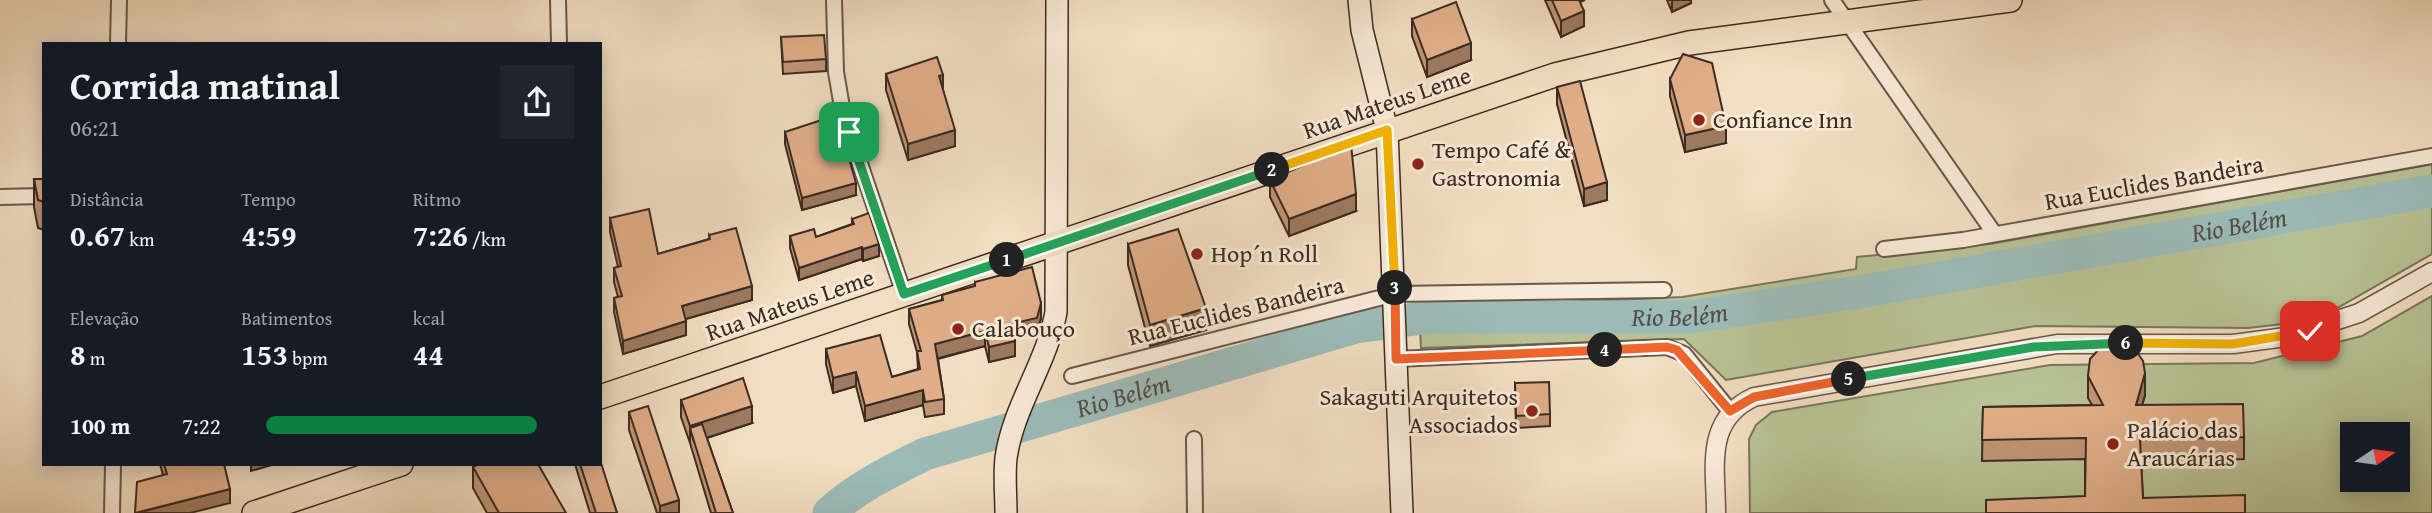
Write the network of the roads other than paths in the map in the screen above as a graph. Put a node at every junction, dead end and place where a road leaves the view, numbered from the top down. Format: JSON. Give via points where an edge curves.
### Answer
{"nodes":[{"id":1,"x":119,"y":0,"type":"edge"},
{"id":2,"x":558,"y":0,"type":"edge"},
{"id":3,"x":834,"y":0,"type":"edge"},
{"id":4,"x":1057,"y":0,"type":"edge"},
{"id":5,"x":1359,"y":0,"type":"edge"},
{"id":6,"x":1832,"y":0,"type":"edge"},
{"id":7,"x":2010,"y":0,"type":"edge"},
{"id":8,"x":1847,"y":22,"type":"junction"},
{"id":9,"x":118,"y":42,"type":"edge"},
{"id":10,"x":559,"y":42,"type":"edge"},
{"id":11,"x":1387,"y":130,"type":"junction"},
{"id":12,"x":2432,"y":156,"type":"edge"},
{"id":13,"x":42,"y":196,"type":"edge"},
{"id":14,"x":0,"y":197,"type":"edge"},
{"id":15,"x":1994,"y":233,"type":"junction"},
{"id":16,"x":1058,"y":242,"type":"junction"},
{"id":17,"x":1884,"y":249,"type":"dead end"},
{"id":18,"x":2432,"y":272,"type":"edge"},
{"id":19,"x":1664,"y":290,"type":"dead end"},
{"id":20,"x":904,"y":294,"type":"junction"},
{"id":21,"x":1395,"y":301,"type":"junction"},
{"id":22,"x":1396,"y":359,"type":"junction"},
{"id":23,"x":1072,"y":376,"type":"dead end"},
{"id":24,"x":602,"y":396,"type":"edge"},
{"id":25,"x":1730,"y":411,"type":"junction"},
{"id":26,"x":1194,"y":439,"type":"dead end"},
{"id":27,"x":113,"y":466,"type":"edge"},
{"id":28,"x":395,"y":466,"type":"edge"},
{"id":29,"x":112,"y":513,"type":"edge"},
{"id":30,"x":254,"y":513,"type":"edge"},
{"id":31,"x":1006,"y":513,"type":"edge"},
{"id":32,"x":1195,"y":513,"type":"edge"},
{"id":33,"x":1402,"y":513,"type":"edge"},
{"id":34,"x":1716,"y":513,"type":"edge"}],
"edges":[{"from":1,"to":9,"type":"street"},
{"from":2,"to":10,"type":"street"},
{"from":3,"to":20,"type":"street","via":[[841,103]]},
{"from":4,"to":16,"type":"main road"},
{"from":5,"to":11,"type":"main road"},
{"from":6,"to":8,"type":"street"},
{"from":7,"to":8,"type":"main road","name":"Rua Mateus Leme"},
{"from":8,"to":11,"type":"main road","name":"Rua Mateus Leme","via":[[1689,43],[1610,60]]},
{"from":8,"to":15,"type":"street"},
{"from":11,"to":16,"type":"main road","name":"Rua Mateus Leme"},
{"from":11,"to":21,"type":"main road"},
{"from":12,"to":15,"type":"street","name":"Rua Euclides Bandeira"},
{"from":13,"to":14,"type":"street"},
{"from":15,"to":17,"type":"street","name":"Rua Euclides Bandeira"},
{"from":16,"to":20,"type":"main road","name":"Rua Mateus Leme"},
{"from":16,"to":31,"type":"main road","via":[[1052,337],[1006,458]]},
{"from":18,"to":25,"type":"street","via":[[2359,313],[2286,337],[2233,344],[2034,347],[1769,393]]},
{"from":19,"to":21,"type":"street","name":"Rua Euclides Bandeira"},
{"from":20,"to":24,"type":"main road","name":"Rua Mateus Leme"},
{"from":21,"to":22,"type":"main road"},
{"from":21,"to":23,"type":"street","name":"Rua Euclides Bandeira"},
{"from":22,"to":25,"type":"street","via":[[1667,347],[1684,354]]},
{"from":22,"to":33,"type":"main road"},
{"from":25,"to":34,"type":"street","via":[[1717,443]]},
{"from":26,"to":32,"type":"street"},
{"from":27,"to":29,"type":"street"},
{"from":28,"to":30,"type":"main road"}]}
